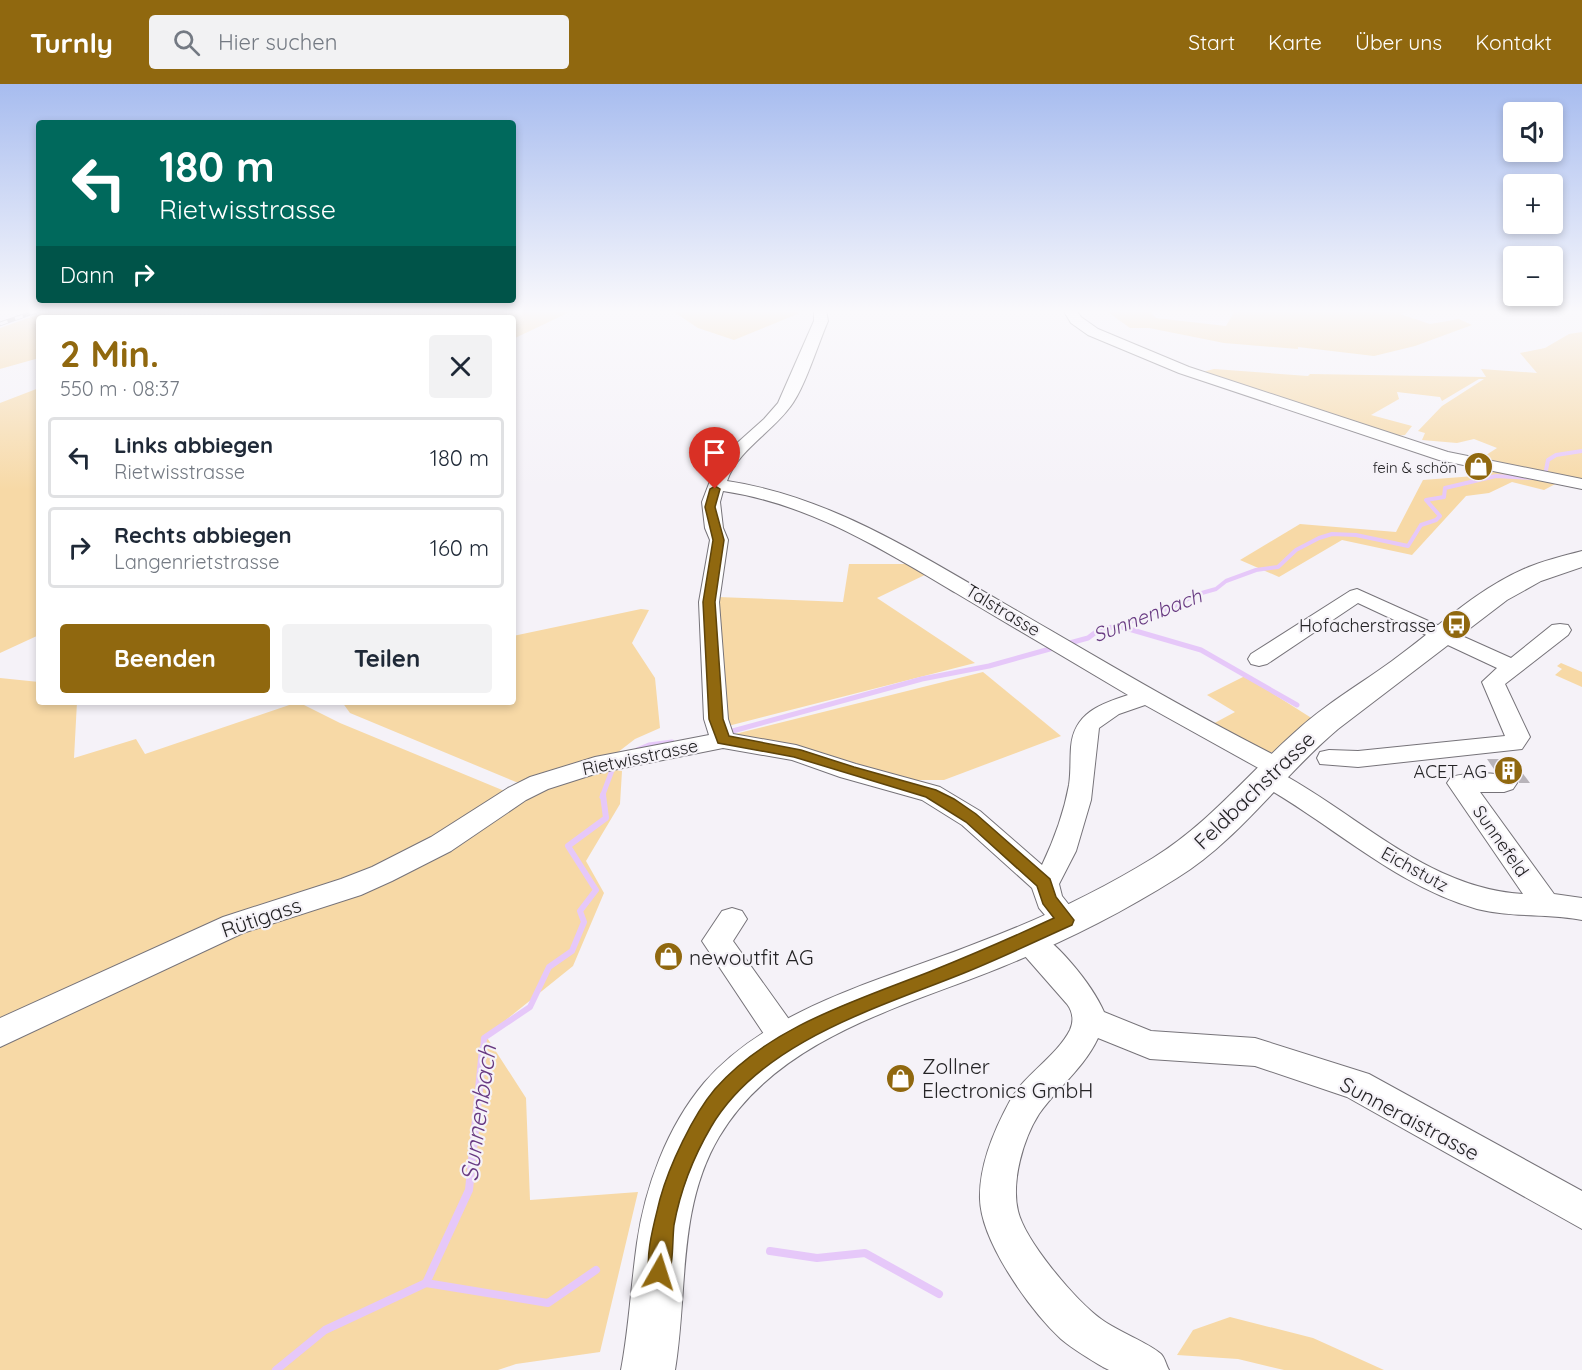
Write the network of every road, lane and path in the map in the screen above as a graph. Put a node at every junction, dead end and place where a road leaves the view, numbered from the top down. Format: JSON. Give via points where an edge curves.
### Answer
{"nodes":[{"id":1,"x":800,"y":370,"type":"edge"},
{"id":2,"x":1184,"y":370,"type":"edge"},
{"id":3,"x":1580,"y":480,"type":"edge"},
{"id":4,"x":716,"y":485,"type":"junction"},
{"id":5,"x":1582,"y":559,"type":"edge"},
{"id":6,"x":1560,"y":630,"type":"dead end"},
{"id":7,"x":1444,"y":635,"type":"junction"},
{"id":8,"x":1259,"y":659,"type":"dead end"},
{"id":9,"x":1514,"y":667,"type":"junction"},
{"id":10,"x":1150,"y":696,"type":"junction"},
{"id":11,"x":723,"y":740,"type":"junction"},
{"id":12,"x":1329,"y":758,"type":"dead end"},
{"id":13,"x":1272,"y":772,"type":"junction"},
{"id":14,"x":1504,"y":783,"type":"dead end"},
{"id":15,"x":517,"y":794,"type":"joint"},
{"id":16,"x":1045,"y":883,"type":"junction"},
{"id":17,"x":1546,"y":905,"type":"junction"},
{"id":18,"x":1582,"y":909,"type":"edge"},
{"id":19,"x":732,"y":919,"type":"dead end"},
{"id":20,"x":1066,"y":920,"type":"junction"},
{"id":21,"x":1027,"y":939,"type":"junction"},
{"id":22,"x":1088,"y":1020,"type":"junction"},
{"id":23,"x":0,"y":1033,"type":"edge"},
{"id":24,"x":787,"y":1042,"type":"junction"},
{"id":25,"x":1582,"y":1211,"type":"edge"},
{"id":26,"x":648,"y":1370,"type":"edge"},
{"id":27,"x":1148,"y":1370,"type":"edge"}],
"edges":[{"from":1,"to":4,"type":"street","via":[[785,405],[724,464]]},
{"from":2,"to":3,"type":"street","via":[[1450,458]]},
{"from":4,"to":10,"type":"street","name":"Talstrasse","via":[[757,491],[886,542]]},
{"from":4,"to":11,"type":"street","via":[[710,507],[719,540],[709,602],[716,719]]},
{"from":5,"to":7,"type":"main road","name":"Feldbachstrasse","via":[[1519,582],[1492,597]]},
{"from":6,"to":9,"type":"street"},
{"from":7,"to":8,"type":"street","via":[[1357,595]]},
{"from":7,"to":9,"type":"street"},
{"from":7,"to":13,"type":"main road","name":"Feldbachstrasse","via":[[1328,720]]},
{"from":9,"to":12,"type":"street","via":[[1493,682],[1518,737],[1513,743],[1358,759]]},
{"from":10,"to":13,"type":"street","name":"Talstrasse"},
{"from":10,"to":16,"type":"street","via":[[1102,713],[1084,732],[1082,788],[1055,871]]},
{"from":11,"to":15,"type":"street","name":"Rietwisstrasse","via":[[580,769]]},
{"from":11,"to":16,"type":"street","name":"Rietwisstrasse","via":[[796,753],[931,794],[971,818]]},
{"from":13,"to":17,"type":"street","name":"Eichstutz","via":[[1386,855],[1428,880],[1500,903]]},
{"from":13,"to":20,"type":"main road","name":"Feldbachstrasse","via":[[1227,821],[1194,849],[1148,878]]},
{"from":14,"to":17,"type":"street","name":"Sunnefeld","via":[[1460,783]]},
{"from":15,"to":23,"type":"street","name":"Rütigass","via":[[441,844],[382,874],[224,928]]},
{"from":16,"to":20,"type":"street","name":"Rietwisstrasse","via":[[1049,900]]},
{"from":17,"to":18,"type":"street","name":"Eichstutz"},
{"from":19,"to":24,"type":"street","via":[[717,941]]},
{"from":20,"to":21,"type":"main road","name":"Feldbachstrasse"},
{"from":21,"to":22,"type":"street","via":[[1081,998]]},
{"from":21,"to":24,"type":"main road","name":"Feldbachstrasse","via":[[856,1007]]},
{"from":22,"to":25,"type":"street","name":"Sunneraistrasse","via":[[1150,1045],[1255,1052],[1357,1085]]},
{"from":22,"to":27,"type":"street","via":[[1078,1045],[1020,1115],[1003,1160],[998,1205],[1008,1232],[1051,1298],[1083,1331]]},
{"from":24,"to":26,"type":"main road","name":"Feldbachstrasse","via":[[739,1077],[721,1096],[703,1121],[674,1186],[664,1225]]}]}
